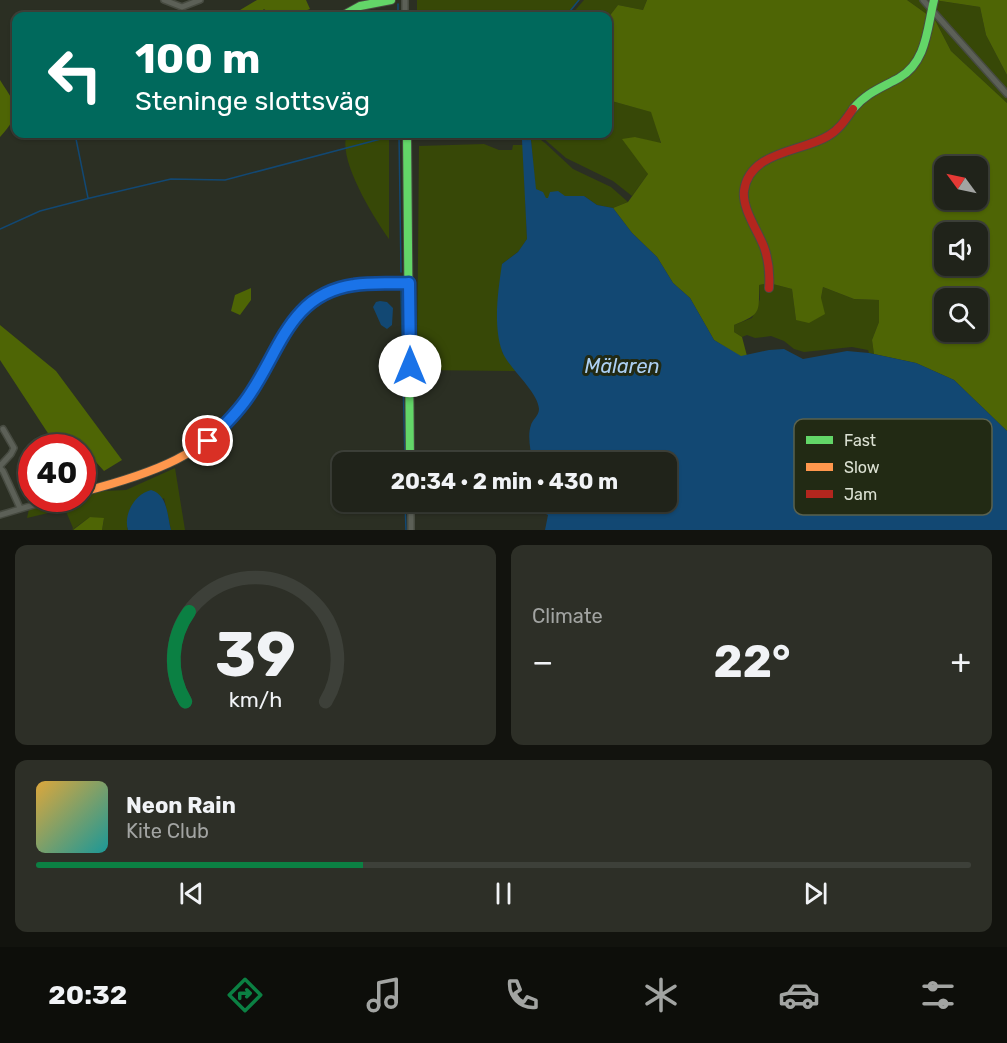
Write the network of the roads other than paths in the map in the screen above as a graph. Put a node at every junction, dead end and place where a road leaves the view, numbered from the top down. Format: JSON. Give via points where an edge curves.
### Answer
{"nodes":[{"id":1,"x":164,"y":0,"type":"edge"},
{"id":2,"x":200,"y":0,"type":"edge"},
{"id":3,"x":391,"y":0,"type":"edge"},
{"id":4,"x":923,"y":0,"type":"edge"},
{"id":5,"x":934,"y":0,"type":"edge"},
{"id":6,"x":931,"y":9,"type":"junction"},
{"id":7,"x":349,"y":12,"type":"edge"},
{"id":8,"x":1007,"y":94,"type":"edge"},
{"id":9,"x":407,"y":138,"type":"edge"},
{"id":10,"x":409,"y":283,"type":"junction"},
{"id":11,"x":769,"y":288,"type":"dead end"},
{"id":12,"x":3,"y":429,"type":"dead end"},
{"id":13,"x":410,"y":452,"type":"edge"},
{"id":14,"x":0,"y":467,"type":"edge"},
{"id":15,"x":96,"y":489,"type":"edge"},
{"id":16,"x":18,"y":504,"type":"edge"},
{"id":17,"x":18,"y":509,"type":"edge"},
{"id":18,"x":411,"y":512,"type":"edge"},
{"id":19,"x":0,"y":515,"type":"edge"},
{"id":20,"x":411,"y":530,"type":"edge"}],
"edges":[{"from":1,"to":2,"type":"street","via":[[182,7]]},
{"from":3,"to":7,"type":"street"},
{"from":4,"to":6,"type":"street"},
{"from":5,"to":6,"type":"street"},
{"from":6,"to":8,"type":"street"},
{"from":6,"to":11,"type":"street","via":[[926,39],[906,75],[868,94],[846,123],[828,137],[771,157],[749,176],[743,190],[745,204],[766,251]]},
{"from":9,"to":10,"type":"street"},
{"from":10,"to":13,"type":"street"},
{"from":10,"to":15,"type":"street","via":[[353,285],[327,293],[302,310],[286,328],[249,396],[208,441],[157,470]]},
{"from":12,"to":14,"type":"street","via":[[14,448]]},
{"from":14,"to":16,"type":"street"},
{"from":17,"to":19,"type":"street"},
{"from":18,"to":20,"type":"street"}]}
